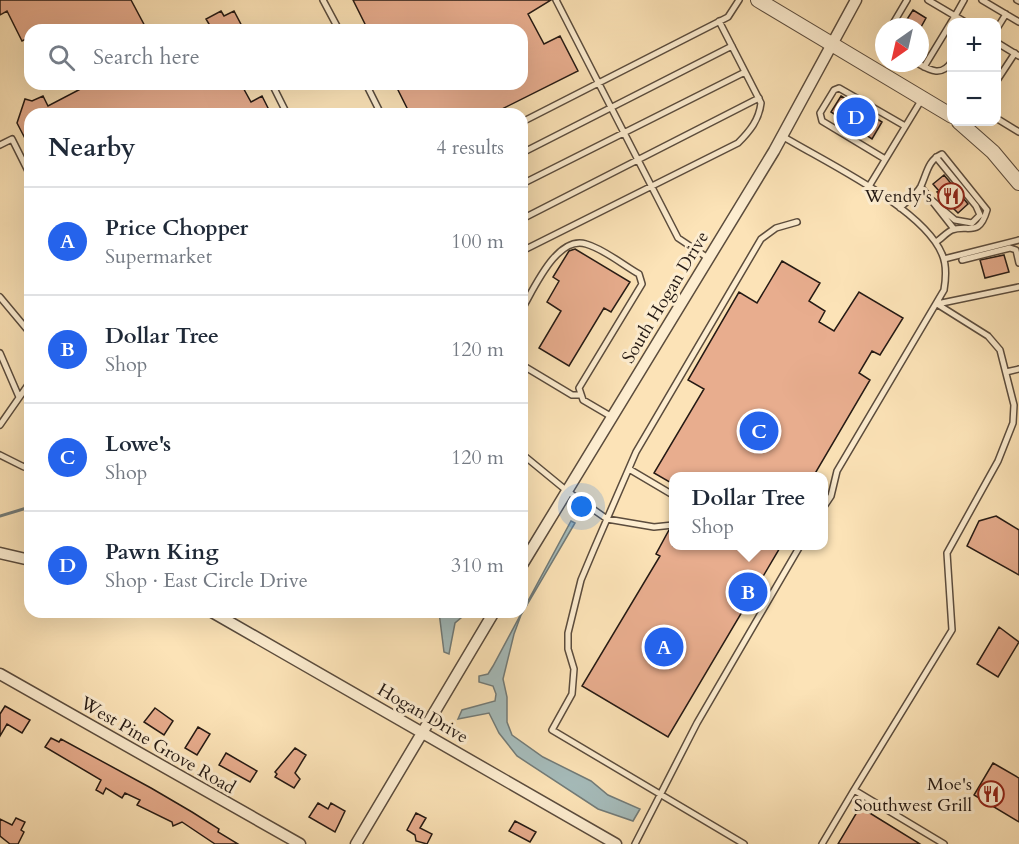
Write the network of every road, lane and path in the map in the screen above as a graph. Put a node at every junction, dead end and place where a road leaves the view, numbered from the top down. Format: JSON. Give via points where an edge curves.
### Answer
{"nodes":[{"id":1,"x":323,"y":0,"type":"edge"},
{"id":2,"x":556,"y":0,"type":"edge"},
{"id":3,"x":739,"y":0,"type":"edge"},
{"id":4,"x":758,"y":0,"type":"edge"},
{"id":5,"x":856,"y":0,"type":"edge"},
{"id":6,"x":907,"y":0,"type":"edge"},
{"id":7,"x":928,"y":0,"type":"edge"},
{"id":8,"x":964,"y":0,"type":"edge"},
{"id":9,"x":982,"y":0,"type":"edge"},
{"id":10,"x":1006,"y":14,"type":"junction"},
{"id":11,"x":955,"y":16,"type":"junction"},
{"id":12,"x":896,"y":18,"type":"edge"},
{"id":13,"x":958,"y":18,"type":"edge"},
{"id":14,"x":719,"y":21,"type":"junction"},
{"id":15,"x":1001,"y":22,"type":"edge"},
{"id":16,"x":1019,"y":22,"type":"edge"},
{"id":17,"x":336,"y":24,"type":"edge"},
{"id":18,"x":833,"y":45,"type":"junction"},
{"id":19,"x":1001,"y":45,"type":"edge"},
{"id":20,"x":732,"y":46,"type":"junction"},
{"id":21,"x":1017,"y":54,"type":"edge"},
{"id":22,"x":929,"y":59,"type":"edge"},
{"id":23,"x":947,"y":65,"type":"edge"},
{"id":24,"x":929,"y":70,"type":"edge"},
{"id":25,"x":745,"y":72,"type":"junction"},
{"id":26,"x":1001,"y":75,"type":"edge"},
{"id":27,"x":598,"y":83,"type":"junction"},
{"id":28,"x":275,"y":90,"type":"edge"},
{"id":29,"x":369,"y":90,"type":"edge"},
{"id":30,"x":759,"y":98,"type":"junction"},
{"id":31,"x":922,"y":98,"type":"junction"},
{"id":32,"x":611,"y":107,"type":"junction"},
{"id":33,"x":284,"y":108,"type":"edge"},
{"id":34,"x":378,"y":108,"type":"edge"},
{"id":35,"x":947,"y":110,"type":"edge"},
{"id":36,"x":528,"y":119,"type":"edge"},
{"id":37,"x":1001,"y":121,"type":"edge"},
{"id":38,"x":905,"y":126,"type":"junction"},
{"id":39,"x":964,"y":126,"type":"edge"},
{"id":40,"x":1019,"y":132,"type":"edge"},
{"id":41,"x":624,"y":133,"type":"junction"},
{"id":42,"x":782,"y":136,"type":"junction"},
{"id":43,"x":0,"y":146,"type":"edge"},
{"id":44,"x":528,"y":150,"type":"edge"},
{"id":45,"x":936,"y":157,"type":"junction"},
{"id":46,"x":637,"y":158,"type":"junction"},
{"id":47,"x":885,"y":159,"type":"junction"},
{"id":48,"x":24,"y":163,"type":"edge"},
{"id":49,"x":528,"y":181,"type":"edge"},
{"id":50,"x":1019,"y":183,"type":"edge"},
{"id":51,"x":651,"y":187,"type":"junction"},
{"id":52,"x":921,"y":187,"type":"junction"},
{"id":53,"x":868,"y":188,"type":"junction"},
{"id":54,"x":928,"y":197,"type":"junction"},
{"id":55,"x":900,"y":208,"type":"junction"},
{"id":56,"x":528,"y":216,"type":"edge"},
{"id":57,"x":797,"y":222,"type":"dead end"},
{"id":58,"x":954,"y":229,"type":"junction"},
{"id":59,"x":1019,"y":240,"type":"edge"},
{"id":60,"x":936,"y":242,"type":"junction"},
{"id":61,"x":528,"y":247,"type":"edge"},
{"id":62,"x":708,"y":258,"type":"junction"},
{"id":63,"x":944,"y":259,"type":"junction"},
{"id":64,"x":962,"y":260,"type":"dead end"},
{"id":65,"x":1019,"y":263,"type":"edge"},
{"id":66,"x":1019,"y":287,"type":"edge"},
{"id":67,"x":0,"y":297,"type":"edge"},
{"id":68,"x":528,"y":299,"type":"edge"},
{"id":69,"x":937,"y":304,"type":"junction"},
{"id":70,"x":24,"y":326,"type":"edge"},
{"id":71,"x":0,"y":353,"type":"edge"},
{"id":72,"x":528,"y":369,"type":"edge"},
{"id":73,"x":1019,"y":369,"type":"edge"},
{"id":74,"x":1006,"y":372,"type":"junction"},
{"id":75,"x":24,"y":391,"type":"edge"},
{"id":76,"x":579,"y":395,"type":"junction"},
{"id":77,"x":19,"y":398,"type":"junction"},
{"id":78,"x":612,"y":417,"type":"junction"},
{"id":79,"x":0,"y":425,"type":"edge"},
{"id":80,"x":0,"y":455,"type":"edge"},
{"id":81,"x":528,"y":459,"type":"edge"},
{"id":82,"x":24,"y":467,"type":"edge"},
{"id":83,"x":629,"y":469,"type":"junction"},
{"id":84,"x":567,"y":491,"type":"junction"},
{"id":85,"x":669,"y":493,"type":"edge"},
{"id":86,"x":828,"y":500,"type":"edge"},
{"id":87,"x":607,"y":519,"type":"junction"},
{"id":88,"x":669,"y":525,"type":"edge"},
{"id":89,"x":798,"y":550,"type":"edge"},
{"id":90,"x":0,"y":553,"type":"edge"},
{"id":91,"x":528,"y":556,"type":"edge"},
{"id":92,"x":24,"y":559,"type":"edge"},
{"id":93,"x":223,"y":618,"type":"edge"},
{"id":94,"x":490,"y":618,"type":"edge"},
{"id":95,"x":0,"y":674,"type":"edge"},
{"id":96,"x":422,"y":731,"type":"junction"},
{"id":97,"x":854,"y":790,"type":"junction"},
{"id":98,"x":661,"y":796,"type":"junction"},
{"id":99,"x":281,"y":834,"type":"junction"},
{"id":100,"x":275,"y":844,"type":"edge"},
{"id":101,"x":300,"y":844,"type":"edge"},
{"id":102,"x":356,"y":844,"type":"edge"},
{"id":103,"x":616,"y":844,"type":"edge"},
{"id":104,"x":635,"y":844,"type":"edge"},
{"id":105,"x":744,"y":844,"type":"edge"},
{"id":106,"x":822,"y":844,"type":"edge"},
{"id":107,"x":944,"y":844,"type":"edge"}],
"edges":[{"from":1,"to":17,"type":"lane"},
{"from":2,"to":27,"type":"lane"},
{"from":3,"to":14,"type":"lane","via":[[728,17]]},
{"from":4,"to":18,"type":"street"},
{"from":5,"to":18,"type":"street","name":"South Hogan Drive"},
{"from":6,"to":12,"type":"lane"},
{"from":7,"to":11,"type":"lane"},
{"from":8,"to":11,"type":"lane"},
{"from":9,"to":10,"type":"lane"},
{"from":10,"to":15,"type":"lane"},
{"from":10,"to":16,"type":"lane"},
{"from":11,"to":13,"type":"lane"},
{"from":11,"to":22,"type":"lane"},
{"from":14,"to":20,"type":"lane"},
{"from":14,"to":27,"type":"lane"},
{"from":18,"to":31,"type":"street"},
{"from":18,"to":42,"type":"street","name":"South Hogan Drive"},
{"from":19,"to":21,"type":"lane"},
{"from":20,"to":25,"type":"lane"},
{"from":20,"to":32,"type":"lane"},
{"from":21,"to":26,"type":"lane"},
{"from":23,"to":24,"type":"lane","via":[[942,71]]},
{"from":25,"to":30,"type":"lane"},
{"from":25,"to":41,"type":"lane"},
{"from":27,"to":32,"type":"lane"},
{"from":27,"to":36,"type":"lane"},
{"from":28,"to":33,"type":"lane"},
{"from":29,"to":34,"type":"lane"},
{"from":30,"to":46,"type":"lane"},
{"from":30,"to":51,"type":"lane","via":[[760,114],[738,143]]},
{"from":31,"to":35,"type":"street"},
{"from":31,"to":38,"type":"lane"},
{"from":32,"to":41,"type":"lane"},
{"from":32,"to":44,"type":"lane"},
{"from":37,"to":40,"type":"lane"},
{"from":38,"to":47,"type":"lane"},
{"from":38,"to":47,"type":"lane","via":[[843,89],[834,90],[829,98],[820,113],[822,121]]},
{"from":39,"to":50,"type":"street"},
{"from":41,"to":46,"type":"lane"},
{"from":41,"to":49,"type":"lane"},
{"from":42,"to":53,"type":"lane"},
{"from":42,"to":62,"type":"street","name":"South Hogan Drive"},
{"from":43,"to":48,"type":"lane","via":[[12,140]]},
{"from":45,"to":52,"type":"lane"},
{"from":45,"to":54,"type":"lane","via":[[980,215],[972,223],[962,223]]},
{"from":45,"to":58,"type":"lane","via":[[942,154],[987,210],[984,220],[975,228]]},
{"from":46,"to":51,"type":"lane"},
{"from":46,"to":56,"type":"lane"},
{"from":47,"to":53,"type":"lane"},
{"from":51,"to":61,"type":"lane"},
{"from":51,"to":62,"type":"lane","via":[[678,238]]},
{"from":52,"to":54,"type":"lane"},
{"from":52,"to":55,"type":"lane"},
{"from":53,"to":55,"type":"lane"},
{"from":54,"to":58,"type":"lane"},
{"from":55,"to":60,"type":"lane"},
{"from":57,"to":83,"type":"lane","via":[[776,228],[761,239]]},
{"from":58,"to":60,"type":"lane"},
{"from":59,"to":63,"type":"lane"},
{"from":60,"to":63,"type":"lane"},
{"from":62,"to":78,"type":"street","name":"South Hogan Drive"},
{"from":63,"to":69,"type":"lane","via":[[945,290]]},
{"from":64,"to":65,"type":"lane","via":[[1010,248],[1016,250]]},
{"from":66,"to":69,"type":"lane"},
{"from":67,"to":70,"type":"lane"},
{"from":68,"to":76,"type":"lane","via":[[553,258],[576,242],[587,244],[639,274],[642,284],[579,388]]},
{"from":69,"to":74,"type":"lane","via":[[988,336],[1000,350]]},
{"from":69,"to":86,"type":"lane","via":[[837,471]]},
{"from":71,"to":77,"type":"lane"},
{"from":72,"to":76,"type":"lane","via":[[572,395]]},
{"from":73,"to":74,"type":"lane"},
{"from":74,"to":97,"type":"lane","via":[[1014,405],[1013,423],[998,461],[947,553],[952,630]]},
{"from":75,"to":77,"type":"lane"},
{"from":76,"to":78,"type":"lane"},
{"from":77,"to":79,"type":"lane"},
{"from":78,"to":84,"type":"street","name":"South Hogan Drive"},
{"from":80,"to":82,"type":"lane"},
{"from":81,"to":84,"type":"lane"},
{"from":83,"to":85,"type":"lane"},
{"from":83,"to":87,"type":"lane"},
{"from":84,"to":87,"type":"lane"},
{"from":84,"to":91,"type":"street","name":"South Hogan Drive"},
{"from":87,"to":88,"type":"lane","via":[[654,527]]},
{"from":87,"to":98,"type":"lane","via":[[581,580],[568,633],[574,675],[572,694],[552,730]]},
{"from":89,"to":98,"type":"lane","via":[[698,723]]},
{"from":90,"to":92,"type":"street"},
{"from":93,"to":96,"type":"street","name":"Hogan Drive"},
{"from":94,"to":96,"type":"street"},
{"from":95,"to":99,"type":"street","name":"West Pine Grove Road"},
{"from":96,"to":102,"type":"street"},
{"from":96,"to":103,"type":"street","name":"Hogan Drive"},
{"from":97,"to":106,"type":"lane"},
{"from":97,"to":107,"type":"lane"},
{"from":98,"to":104,"type":"lane"},
{"from":98,"to":105,"type":"lane"},
{"from":99,"to":100,"type":"street"},
{"from":99,"to":101,"type":"street","name":"West Pine Grove Road"}]}
